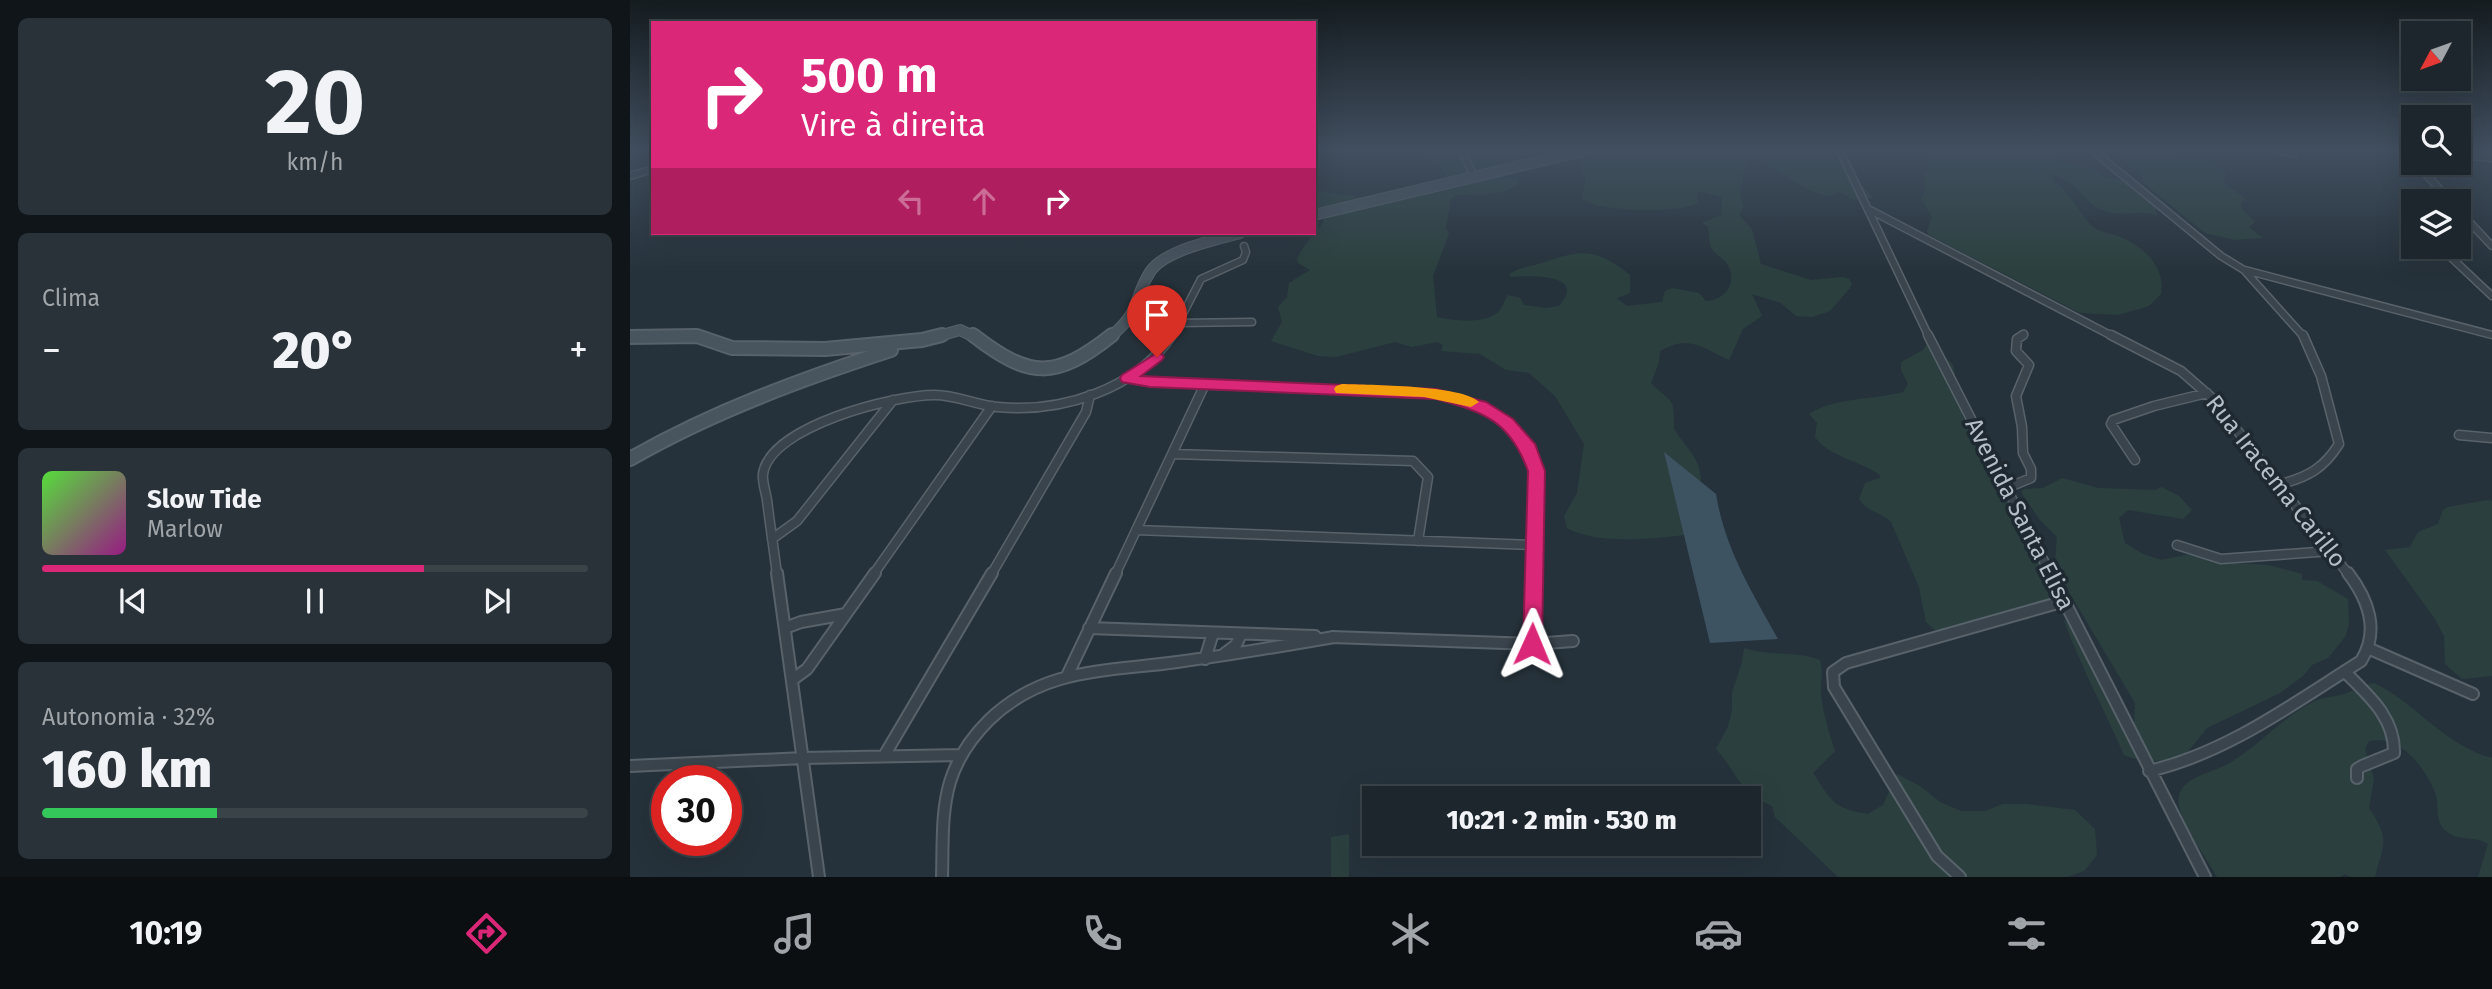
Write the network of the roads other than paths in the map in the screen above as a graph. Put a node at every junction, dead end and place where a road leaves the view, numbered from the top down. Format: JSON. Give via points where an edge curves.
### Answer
{"nodes":[{"id":1,"x":1420,"y":190,"type":"edge"},
{"id":2,"x":1860,"y":190,"type":"edge"},
{"id":3,"x":2141,"y":190,"type":"edge"},
{"id":4,"x":1870,"y":210,"type":"junction"},
{"id":5,"x":1316,"y":215,"type":"edge"},
{"id":6,"x":2471,"y":224,"type":"edge"},
{"id":7,"x":1233,"y":235,"type":"edge"},
{"id":8,"x":1244,"y":246,"type":"dead end"},
{"id":9,"x":2492,"y":246,"type":"edge"},
{"id":10,"x":2453,"y":259,"type":"edge"},
{"id":11,"x":2244,"y":270,"type":"junction"},
{"id":12,"x":2492,"y":296,"type":"edge"},
{"id":13,"x":1252,"y":322,"type":"dead end"},
{"id":14,"x":1178,"y":323,"type":"junction"},
{"id":15,"x":2024,"y":334,"type":"dead end"},
{"id":16,"x":2492,"y":335,"type":"edge"},
{"id":17,"x":630,"y":337,"type":"edge"},
{"id":18,"x":922,"y":340,"type":"junction"},
{"id":19,"x":1128,"y":378,"type":"junction"},
{"id":20,"x":1205,"y":384,"type":"junction"},
{"id":21,"x":2207,"y":393,"type":"junction"},
{"id":22,"x":1090,"y":395,"type":"junction"},
{"id":23,"x":893,"y":400,"type":"junction"},
{"id":24,"x":992,"y":406,"type":"junction"},
{"id":25,"x":2459,"y":435,"type":"dead end"},
{"id":26,"x":2492,"y":438,"type":"edge"},
{"id":27,"x":1172,"y":454,"type":"junction"},
{"id":28,"x":630,"y":459,"type":"edge"},
{"id":29,"x":2135,"y":460,"type":"dead end"},
{"id":30,"x":2281,"y":484,"type":"junction"},
{"id":31,"x":2007,"y":488,"type":"junction"},
{"id":32,"x":1136,"y":530,"type":"junction"},
{"id":33,"x":772,"y":538,"type":"junction"},
{"id":34,"x":1418,"y":541,"type":"junction"},
{"id":35,"x":1535,"y":545,"type":"junction"},
{"id":36,"x":2177,"y":545,"type":"dead end"},
{"id":37,"x":2331,"y":551,"type":"junction"},
{"id":38,"x":2065,"y":601,"type":"junction"},
{"id":39,"x":846,"y":614,"type":"junction"},
{"id":40,"x":785,"y":628,"type":"junction"},
{"id":41,"x":1089,"y":628,"type":"junction"},
{"id":42,"x":1213,"y":632,"type":"junction"},
{"id":43,"x":1241,"y":634,"type":"junction"},
{"id":44,"x":1334,"y":637,"type":"junction"},
{"id":45,"x":1573,"y":641,"type":"dead end"},
{"id":46,"x":1532,"y":644,"type":"junction"},
{"id":47,"x":2370,"y":649,"type":"junction"},
{"id":48,"x":1221,"y":656,"type":"junction"},
{"id":49,"x":1205,"y":659,"type":"junction"},
{"id":50,"x":2346,"y":673,"type":"junction"},
{"id":51,"x":1067,"y":676,"type":"junction"},
{"id":52,"x":792,"y":680,"type":"junction"},
{"id":53,"x":2473,"y":694,"type":"dead end"},
{"id":54,"x":962,"y":755,"type":"junction"},
{"id":55,"x":884,"y":756,"type":"junction"},
{"id":56,"x":803,"y":758,"type":"junction"},
{"id":57,"x":630,"y":766,"type":"edge"},
{"id":58,"x":2149,"y":771,"type":"junction"},
{"id":59,"x":2357,"y":778,"type":"dead end"},
{"id":60,"x":819,"y":877,"type":"edge"},
{"id":61,"x":943,"y":877,"type":"edge"},
{"id":62,"x":1960,"y":877,"type":"edge"},
{"id":63,"x":2205,"y":877,"type":"edge"}],
"edges":[{"from":1,"to":5,"type":"street"},
{"from":2,"to":4,"type":"street","name":"Avenida Santa Elisa"},
{"from":3,"to":11,"type":"street"},
{"from":4,"to":21,"type":"street","name":"Rua Iracema Carillo","via":[[2171,366]]},
{"from":4,"to":31,"type":"street","name":"Avenida Santa Elisa"},
{"from":6,"to":9,"type":"street"},
{"from":7,"to":18,"type":"street","via":[[1181,251],[1158,264],[1124,325],[1084,357],[1063,366],[1044,370],[1024,367],[960,330]]},
{"from":8,"to":14,"type":"street","via":[[1243,260],[1201,279]]},
{"from":10,"to":12,"type":"street"},
{"from":11,"to":16,"type":"street"},
{"from":11,"to":30,"type":"street","via":[[2302,332],[2321,376],[2339,444],[2329,463],[2309,477]]},
{"from":13,"to":14,"type":"street"},
{"from":14,"to":19,"type":"street","via":[[1164,350]]},
{"from":15,"to":31,"type":"street","via":[[2017,339],[2016,351],[2029,370],[2016,396],[2031,478]]},
{"from":17,"to":18,"type":"street","via":[[697,336],[732,348],[790,349]]},
{"from":18,"to":28,"type":"street","via":[[809,377],[670,436]]},
{"from":19,"to":20,"type":"street"},
{"from":19,"to":22,"type":"street"},
{"from":20,"to":27,"type":"street"},
{"from":20,"to":35,"type":"street","via":[[1424,392],[1481,406],[1515,429],[1531,453],[1536,471]]},
{"from":21,"to":29,"type":"street","via":[[2113,421]]},
{"from":21,"to":30,"type":"street","name":"Rua Iracema Carillo"},
{"from":22,"to":24,"type":"street","via":[[1048,405]]},
{"from":22,"to":55,"type":"street","via":[[1086,412]]},
{"from":23,"to":24,"type":"street","via":[[944,395]]},
{"from":23,"to":33,"type":"street","via":[[797,521]]},
{"from":23,"to":33,"type":"street","via":[[810,427],[773,452],[763,474]]},
{"from":24,"to":39,"type":"street"},
{"from":25,"to":26,"type":"street"},
{"from":27,"to":32,"type":"street"},
{"from":27,"to":34,"type":"street","via":[[1413,461],[1428,477]]},
{"from":30,"to":37,"type":"street","name":"Rua Iracema Carillo"},
{"from":31,"to":38,"type":"street","name":"Avenida Santa Elisa"},
{"from":32,"to":34,"type":"street"},
{"from":32,"to":41,"type":"street"},
{"from":33,"to":40,"type":"street"},
{"from":34,"to":35,"type":"street"},
{"from":35,"to":46,"type":"street"},
{"from":36,"to":37,"type":"street","via":[[2221,559]]},
{"from":37,"to":47,"type":"street","name":"Rua Iracema Carillo","via":[[2368,609],[2374,634]]},
{"from":38,"to":58,"type":"street","name":"Avenida Santa Elisa"},
{"from":38,"to":62,"type":"street","via":[[1846,663],[1833,672],[1834,687],[1937,856]]},
{"from":39,"to":40,"type":"street"},
{"from":39,"to":52,"type":"street","via":[[807,669]]},
{"from":40,"to":52,"type":"street"},
{"from":41,"to":42,"type":"street"},
{"from":41,"to":51,"type":"street"},
{"from":42,"to":43,"type":"street"},
{"from":42,"to":49,"type":"street"},
{"from":43,"to":44,"type":"street"},
{"from":43,"to":48,"type":"street","via":[[1236,645]]},
{"from":44,"to":46,"type":"street"},
{"from":44,"to":48,"type":"street"},
{"from":45,"to":46,"type":"street"},
{"from":47,"to":50,"type":"street"},
{"from":47,"to":53,"type":"street"},
{"from":48,"to":49,"type":"street"},
{"from":49,"to":51,"type":"street"},
{"from":50,"to":58,"type":"street","via":[[2246,733],[2180,764]]},
{"from":50,"to":59,"type":"street","via":[[2375,703],[2396,741],[2393,753],[2385,760],[2365,762],[2357,769]]},
{"from":51,"to":54,"type":"street","via":[[1013,700],[979,731]]},
{"from":52,"to":56,"type":"street"},
{"from":54,"to":55,"type":"street"},
{"from":54,"to":61,"type":"street","via":[[947,794]]},
{"from":55,"to":56,"type":"street"},
{"from":56,"to":57,"type":"street"},
{"from":56,"to":60,"type":"street"},
{"from":58,"to":63,"type":"street","name":"Avenida Santa Elisa"}]}
